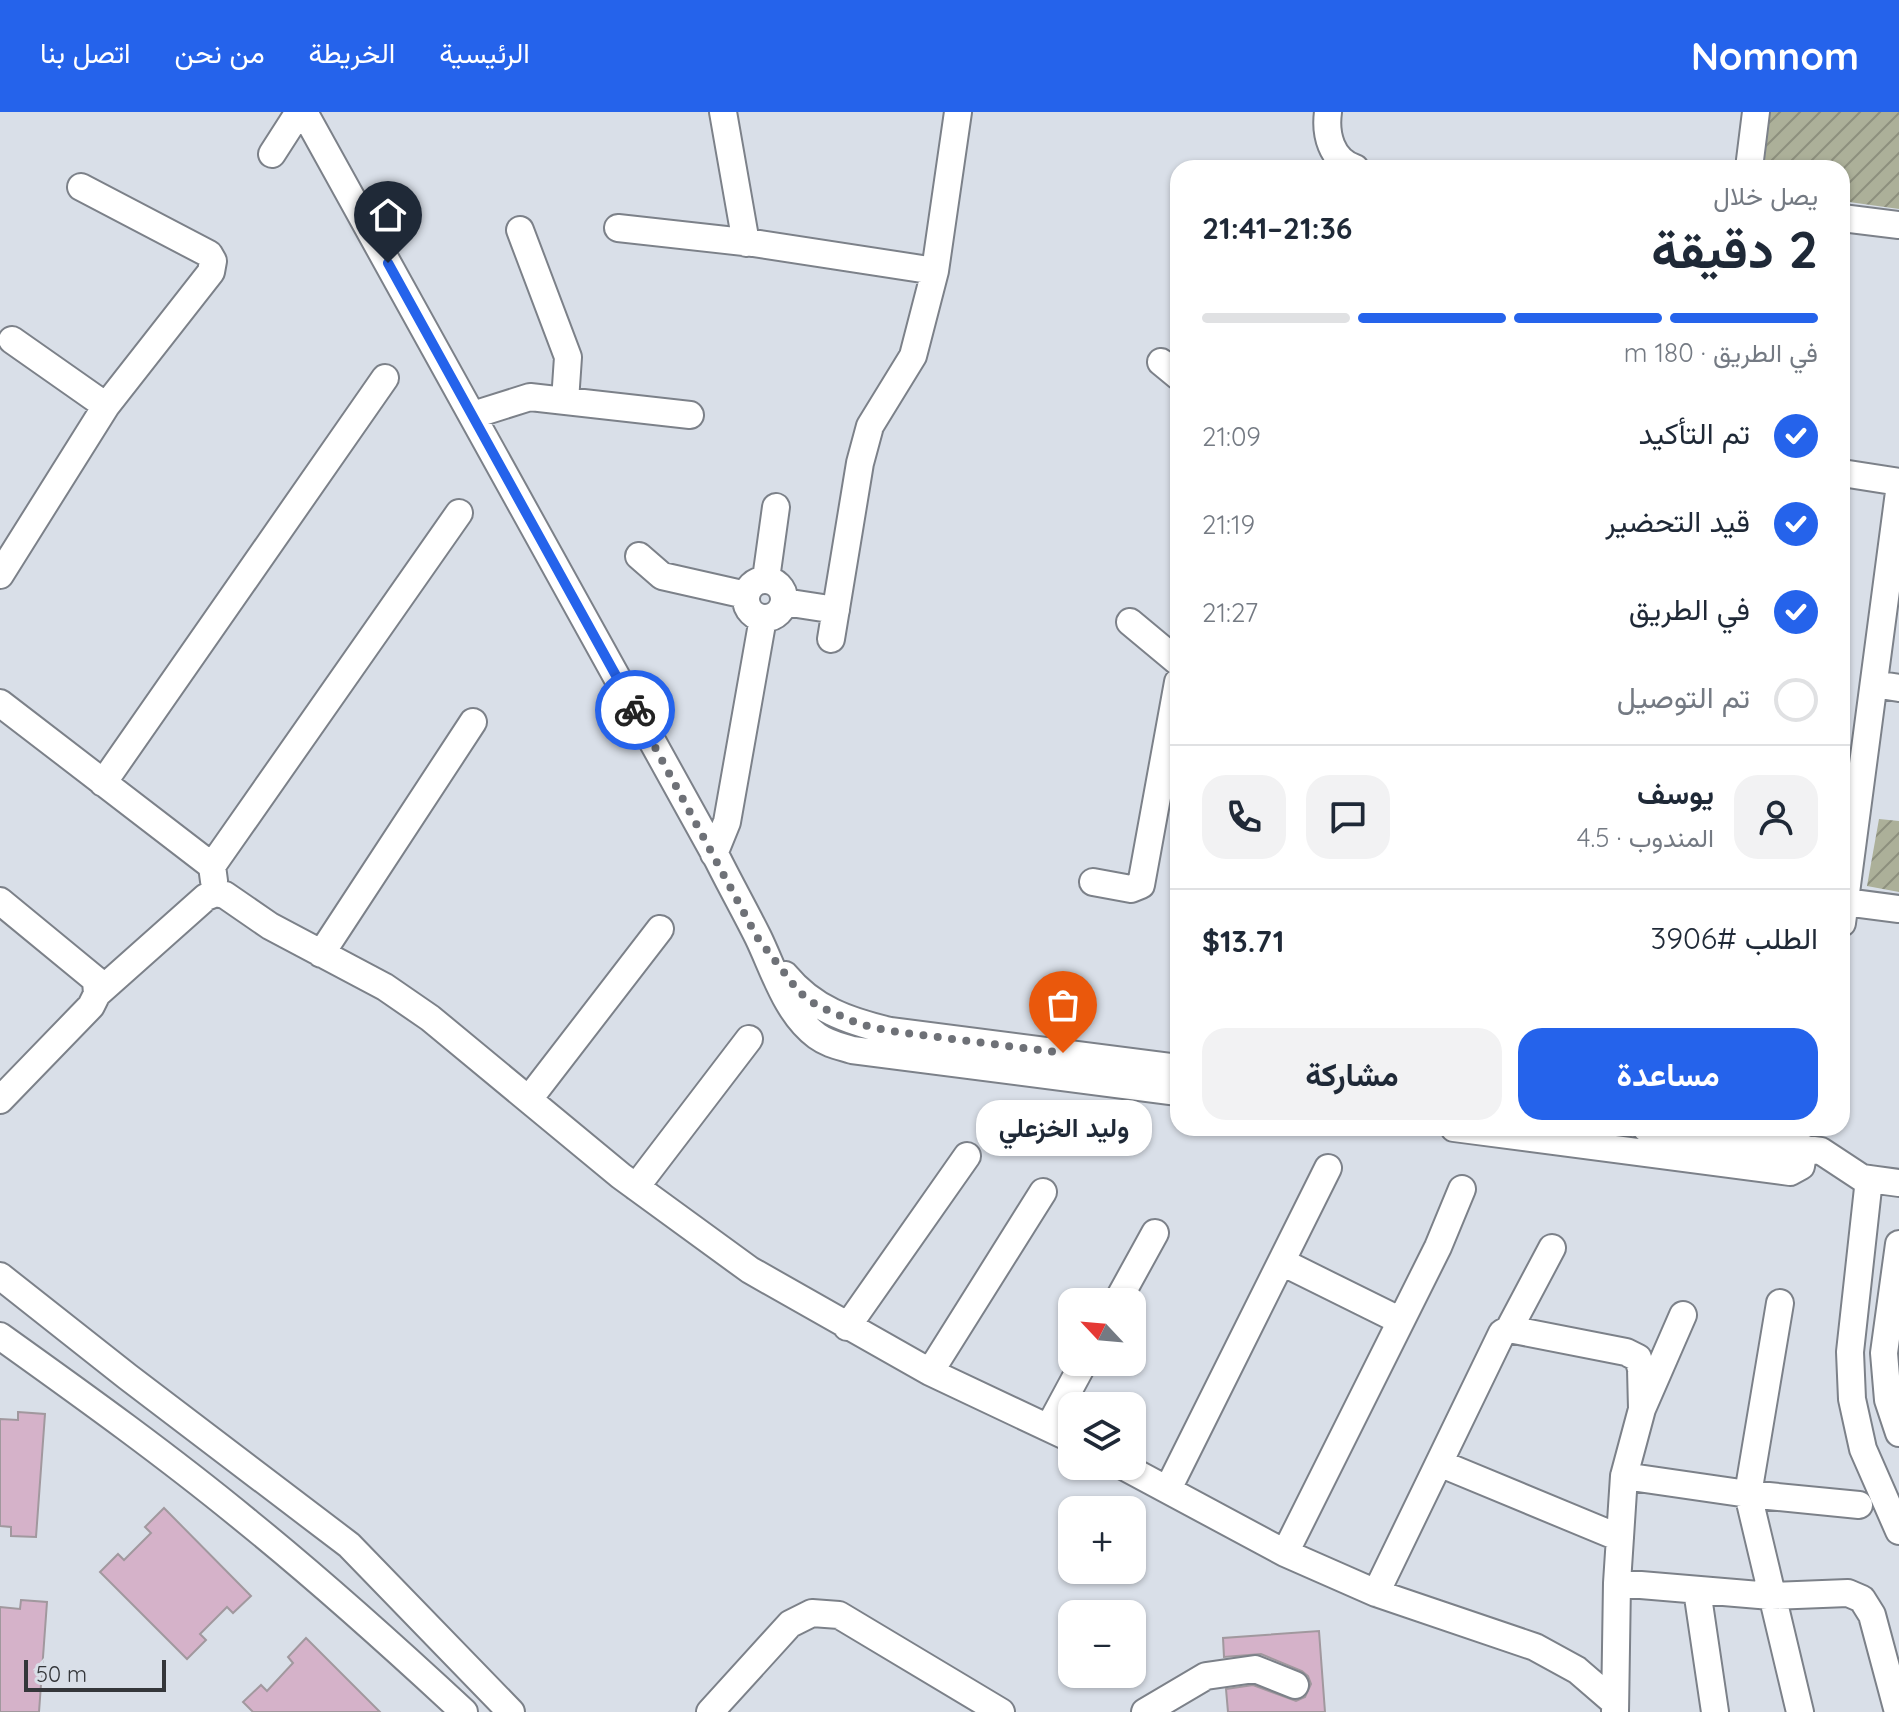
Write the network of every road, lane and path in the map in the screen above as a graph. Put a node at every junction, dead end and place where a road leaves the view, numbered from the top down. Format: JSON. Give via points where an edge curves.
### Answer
{"nodes":[{"id":1,"x":302,"y":112,"type":"edge"},
{"id":2,"x":723,"y":112,"type":"edge"},
{"id":3,"x":958,"y":112,"type":"edge"},
{"id":4,"x":1328,"y":112,"type":"edge"},
{"id":5,"x":1756,"y":112,"type":"edge"},
{"id":6,"x":272,"y":154,"type":"dead end"},
{"id":7,"x":1342,"y":160,"type":"edge"},
{"id":8,"x":1750,"y":160,"type":"edge"},
{"id":9,"x":81,"y":187,"type":"dead end"},
{"id":10,"x":1850,"y":219,"type":"edge"},
{"id":11,"x":1899,"y":225,"type":"edge"},
{"id":12,"x":618,"y":228,"type":"dead end"},
{"id":13,"x":520,"y":230,"type":"dead end"},
{"id":14,"x":746,"y":243,"type":"junction"},
{"id":15,"x":935,"y":271,"type":"junction"},
{"id":16,"x":12,"y":340,"type":"dead end"},
{"id":17,"x":385,"y":378,"type":"dead end"},
{"id":18,"x":565,"y":401,"type":"junction"},
{"id":19,"x":106,"y":406,"type":"junction"},
{"id":20,"x":473,"y":415,"type":"junction"},
{"id":21,"x":690,"y":415,"type":"dead end"},
{"id":22,"x":1850,"y":474,"type":"edge"},
{"id":23,"x":1899,"y":482,"type":"edge"},
{"id":24,"x":1899,"y":492,"type":"edge"},
{"id":25,"x":776,"y":507,"type":"dead end"},
{"id":26,"x":459,"y":513,"type":"dead end"},
{"id":27,"x":639,"y":556,"type":"dead end"},
{"id":28,"x":0,"y":575,"type":"edge"},
{"id":29,"x":756,"y":587,"type":"junction"},
{"id":30,"x":784,"y":602,"type":"junction"},
{"id":31,"x":836,"y":610,"type":"junction"},
{"id":32,"x":763,"y":618,"type":"junction"},
{"id":33,"x":1130,"y":622,"type":"dead end"},
{"id":34,"x":831,"y":639,"type":"dead end"},
{"id":35,"x":1170,"y":655,"type":"edge"},
{"id":36,"x":1886,"y":686,"type":"edge"},
{"id":37,"x":0,"y":703,"type":"edge"},
{"id":38,"x":473,"y":722,"type":"dead end"},
{"id":39,"x":1170,"y":726,"type":"edge"},
{"id":40,"x":1854,"y":744,"type":"edge"},
{"id":41,"x":103,"y":783,"type":"junction"},
{"id":42,"x":1850,"y":806,"type":"edge"},
{"id":43,"x":714,"y":854,"type":"junction"},
{"id":44,"x":212,"y":866,"type":"junction"},
{"id":45,"x":1093,"y":882,"type":"dead end"},
{"id":46,"x":216,"y":893,"type":"junction"},
{"id":47,"x":1850,"y":900,"type":"edge"},
{"id":48,"x":0,"y":901,"type":"edge"},
{"id":49,"x":1899,"y":909,"type":"edge"},
{"id":50,"x":660,"y":929,"type":"dead end"},
{"id":51,"x":757,"y":937,"type":"junction"},
{"id":52,"x":321,"y":954,"type":"junction"},
{"id":53,"x":97,"y":994,"type":"junction"},
{"id":54,"x":749,"y":1039,"type":"dead end"},
{"id":55,"x":1170,"y":1067,"type":"edge"},
{"id":56,"x":1170,"y":1091,"type":"edge"},
{"id":57,"x":529,"y":1099,"type":"junction"},
{"id":58,"x":0,"y":1100,"type":"edge"},
{"id":59,"x":1515,"y":1136,"type":"edge"},
{"id":60,"x":1740,"y":1136,"type":"edge"},
{"id":61,"x":1810,"y":1142,"type":"edge"},
{"id":62,"x":967,"y":1156,"type":"dead end"},
{"id":63,"x":1328,"y":1168,"type":"dead end"},
{"id":64,"x":1869,"y":1179,"type":"junction"},
{"id":65,"x":1899,"y":1183,"type":"edge"},
{"id":66,"x":636,"y":1187,"type":"junction"},
{"id":67,"x":1462,"y":1189,"type":"dead end"},
{"id":68,"x":1043,"y":1192,"type":"dead end"},
{"id":69,"x":1155,"y":1233,"type":"dead end"},
{"id":70,"x":1899,"y":1244,"type":"edge"},
{"id":71,"x":1552,"y":1248,"type":"dead end"},
{"id":72,"x":1282,"y":1262,"type":"junction"},
{"id":73,"x":0,"y":1276,"type":"edge"},
{"id":74,"x":1125,"y":1288,"type":"edge"},
{"id":75,"x":1780,"y":1303,"type":"dead end"},
{"id":76,"x":1683,"y":1315,"type":"dead end"},
{"id":77,"x":1401,"y":1321,"type":"junction"},
{"id":78,"x":847,"y":1327,"type":"junction"},
{"id":79,"x":1509,"y":1329,"type":"junction"},
{"id":80,"x":0,"y":1336,"type":"edge"},
{"id":81,"x":930,"y":1372,"type":"junction"},
{"id":82,"x":1642,"y":1409,"type":"junction"},
{"id":83,"x":1058,"y":1432,"type":"edge"},
{"id":84,"x":1899,"y":1433,"type":"edge"},
{"id":85,"x":1439,"y":1463,"type":"junction"},
{"id":86,"x":1624,"y":1476,"type":"junction"},
{"id":87,"x":1146,"y":1478,"type":"edge"},
{"id":88,"x":1168,"y":1489,"type":"junction"},
{"id":89,"x":1748,"y":1494,"type":"junction"},
{"id":90,"x":1859,"y":1505,"type":"dead end"},
{"id":91,"x":1899,"y":1531,"type":"edge"},
{"id":92,"x":1620,"y":1538,"type":"junction"},
{"id":93,"x":1285,"y":1553,"type":"junction"},
{"id":94,"x":1617,"y":1583,"type":"junction"},
{"id":95,"x":1697,"y":1590,"type":"junction"},
{"id":96,"x":1376,"y":1593,"type":"junction"},
{"id":97,"x":1771,"y":1596,"type":"junction"},
{"id":98,"x":1295,"y":1685,"type":"dead end"},
{"id":99,"x":1614,"y":1706,"type":"edge"},
{"id":100,"x":464,"y":1712,"type":"edge"},
{"id":101,"x":511,"y":1712,"type":"edge"},
{"id":102,"x":710,"y":1712,"type":"edge"},
{"id":103,"x":1001,"y":1712,"type":"edge"},
{"id":104,"x":1145,"y":1712,"type":"edge"},
{"id":105,"x":1715,"y":1712,"type":"edge"},
{"id":106,"x":1800,"y":1712,"type":"edge"},
{"id":107,"x":1898,"y":1712,"type":"edge"}],
"edges":[{"from":1,"to":6,"type":"street"},
{"from":1,"to":20,"type":"street"},
{"from":2,"to":14,"type":"street"},
{"from":3,"to":15,"type":"street"},
{"from":4,"to":7,"type":"street","via":[[1326,130]]},
{"from":5,"to":8,"type":"street"},
{"from":9,"to":19,"type":"street","via":[[209,254],[213,261],[211,272]]},
{"from":10,"to":11,"type":"street"},
{"from":12,"to":14,"type":"street"},
{"from":13,"to":18,"type":"street","via":[[568,357]]},
{"from":14,"to":15,"type":"street"},
{"from":15,"to":31,"type":"street","via":[[913,356],[870,426]]},
{"from":16,"to":19,"type":"street"},
{"from":17,"to":41,"type":"street"},
{"from":18,"to":20,"type":"street","via":[[530,397]]},
{"from":18,"to":21,"type":"street"},
{"from":19,"to":28,"type":"street"},
{"from":20,"to":43,"type":"street"},
{"from":22,"to":23,"type":"street"},
{"from":24,"to":36,"type":"street"},
{"from":25,"to":29,"type":"street"},
{"from":26,"to":44,"type":"street"},
{"from":27,"to":29,"type":"street","via":[[662,576]]},
{"from":29,"to":30,"type":"street","via":[[776,583]]},
{"from":29,"to":32,"type":"street","via":[[746,605]]},
{"from":30,"to":31,"type":"street"},
{"from":30,"to":32,"type":"street","via":[[780,611]]},
{"from":31,"to":34,"type":"street"},
{"from":32,"to":43,"type":"street","via":[[727,822]]},
{"from":33,"to":35,"type":"street"},
{"from":36,"to":40,"type":"street"},
{"from":37,"to":41,"type":"street"},
{"from":38,"to":52,"type":"street"},
{"from":39,"to":45,"type":"street","via":[[1141,885],[1131,889]]},
{"from":40,"to":42,"type":"street"},
{"from":41,"to":44,"type":"street"},
{"from":43,"to":51,"type":"street"},
{"from":44,"to":46,"type":"street"},
{"from":46,"to":52,"type":"street"},
{"from":46,"to":53,"type":"street"},
{"from":47,"to":49,"type":"street"},
{"from":48,"to":53,"type":"street","via":[[96,980]]},
{"from":50,"to":57,"type":"street"},
{"from":51,"to":55,"type":"street","via":[[799,992],[859,1024]]},
{"from":51,"to":56,"type":"street","via":[[803,1022],[831,1044]]},
{"from":52,"to":57,"type":"street","via":[[419,1010]]},
{"from":53,"to":58,"type":"street"},
{"from":54,"to":66,"type":"street"},
{"from":57,"to":66,"type":"street"},
{"from":59,"to":61,"type":"street","via":[[1790,1172],[1801,1166]]},
{"from":60,"to":61,"type":"street"},
{"from":61,"to":64,"type":"street"},
{"from":62,"to":78,"type":"street"},
{"from":63,"to":72,"type":"street"},
{"from":64,"to":65,"type":"street"},
{"from":64,"to":91,"type":"street","via":[[1850,1352],[1852,1399],[1863,1449]]},
{"from":66,"to":78,"type":"street","via":[[750,1270]]},
{"from":67,"to":77,"type":"street"},
{"from":68,"to":81,"type":"street"},
{"from":69,"to":74,"type":"street"},
{"from":70,"to":84,"type":"street","via":[[1884,1353],[1888,1400]]},
{"from":71,"to":79,"type":"street"},
{"from":72,"to":77,"type":"street"},
{"from":72,"to":88,"type":"street"},
{"from":73,"to":101,"type":"street","via":[[349,1545]]},
{"from":75,"to":89,"type":"street"},
{"from":76,"to":82,"type":"street"},
{"from":77,"to":93,"type":"street"},
{"from":78,"to":81,"type":"street"},
{"from":79,"to":82,"type":"street","via":[[1638,1358]]},
{"from":79,"to":85,"type":"street","via":[[1502,1333]]},
{"from":80,"to":100,"type":"street","via":[[248,1522]]},
{"from":81,"to":83,"type":"street"},
{"from":82,"to":86,"type":"street"},
{"from":85,"to":92,"type":"street"},
{"from":85,"to":96,"type":"street"},
{"from":86,"to":89,"type":"street"},
{"from":86,"to":92,"type":"street"},
{"from":87,"to":88,"type":"street"},
{"from":88,"to":93,"type":"street"},
{"from":89,"to":90,"type":"street"},
{"from":89,"to":97,"type":"street"},
{"from":92,"to":94,"type":"street"},
{"from":93,"to":96,"type":"street"},
{"from":94,"to":95,"type":"street"},
{"from":94,"to":99,"type":"street"},
{"from":95,"to":97,"type":"street"},
{"from":95,"to":105,"type":"street"},
{"from":96,"to":99,"type":"street","via":[[1535,1647],[1577,1670]]},
{"from":97,"to":106,"type":"street"},
{"from":97,"to":107,"type":"street","via":[[1848,1593],[1862,1599],[1872,1615]]},
{"from":98,"to":104,"type":"street","via":[[1255,1669],[1206,1676]]},
{"from":102,"to":103,"type":"street","via":[[790,1624],[812,1613],[839,1615]]}]}
